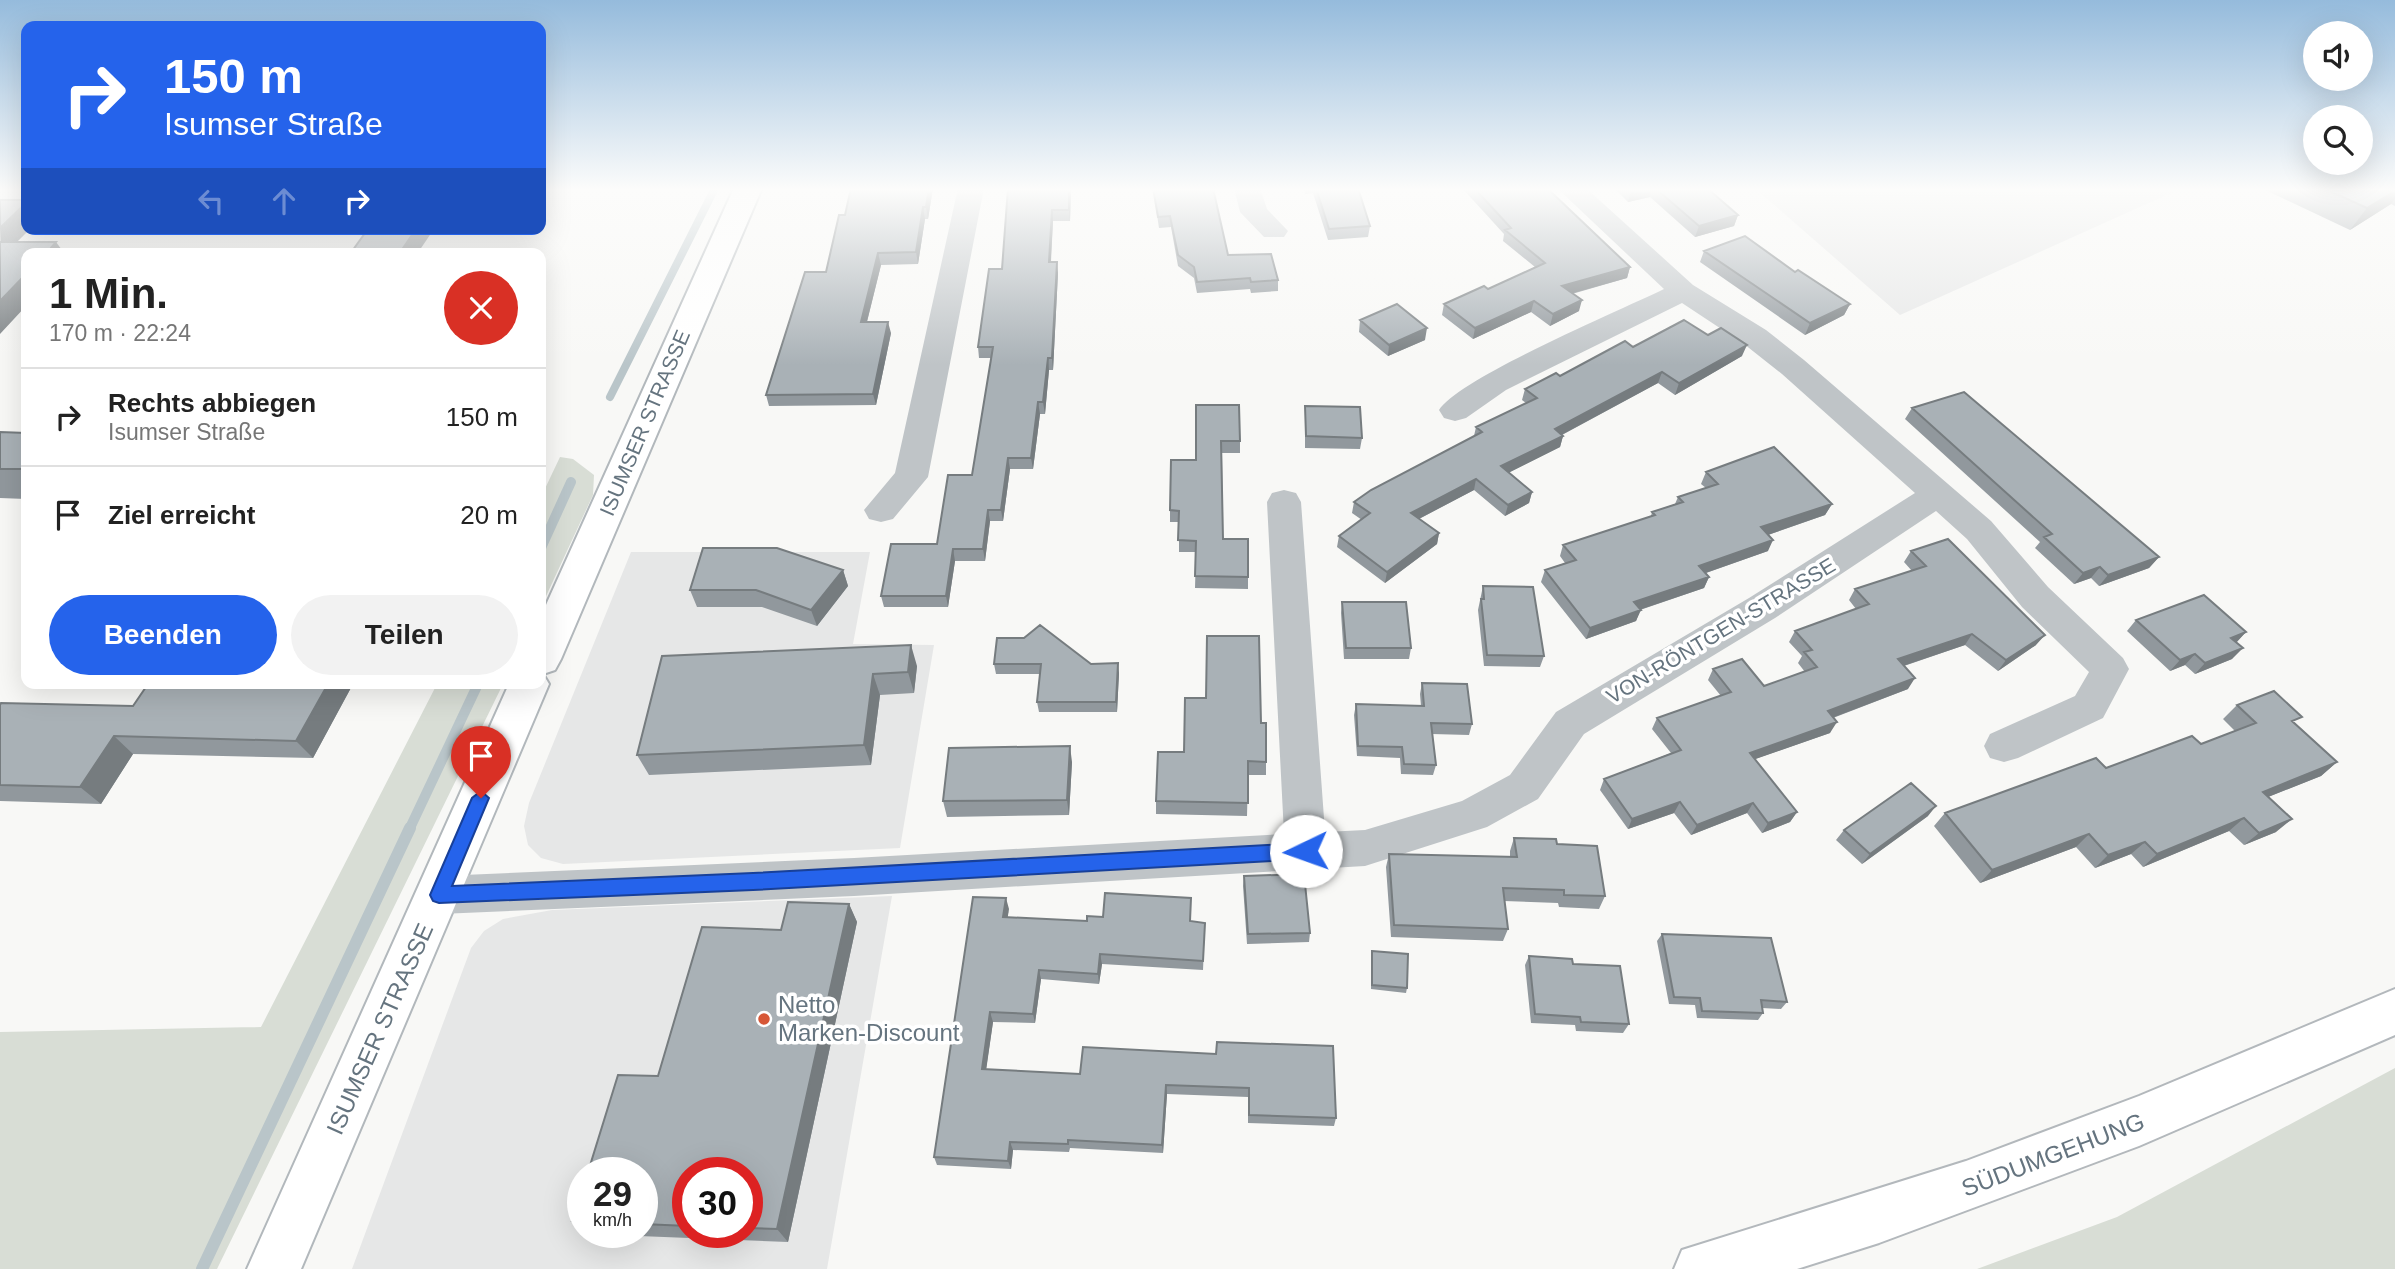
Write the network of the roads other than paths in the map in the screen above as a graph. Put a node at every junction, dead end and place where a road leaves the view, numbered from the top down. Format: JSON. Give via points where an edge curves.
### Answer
{"nodes":[{"id":1,"x":722,"y":247,"type":"edge"},
{"id":2,"x":959,"y":247,"type":"edge"},
{"id":3,"x":1635,"y":247,"type":"edge"},
{"id":4,"x":1683,"y":291,"type":"junction"},
{"id":5,"x":1455,"y":410,"type":"dead end"},
{"id":6,"x":1938,"y":494,"type":"junction"},
{"id":7,"x":1284,"y":502,"type":"dead end"},
{"id":8,"x":881,"y":510,"type":"dead end"},
{"id":9,"x":546,"y":648,"type":"edge"},
{"id":10,"x":527,"y":689,"type":"edge"},
{"id":11,"x":2004,"y":746,"type":"dead end"},
{"id":12,"x":1306,"y":851,"type":"junction"},
{"id":13,"x":439,"y":895,"type":"junction"},
{"id":14,"x":2395,"y":1012,"type":"edge"},
{"id":15,"x":273,"y":1264,"type":"edge"},
{"id":16,"x":1701,"y":1269,"type":"edge"}],
"edges":[{"from":1,"to":9,"type":"street","name":"ISUMSER STRASSE"},
{"from":2,"to":8,"type":"street","via":[[911,477]]},
{"from":3,"to":4,"type":"street"},
{"from":4,"to":5,"type":"street","via":[[1495,383]]},
{"from":4,"to":6,"type":"street","via":[[1793,367]]},
{"from":6,"to":11,"type":"street","via":[[1979,530],[2035,597],[2110,669],[2089,707]]},
{"from":6,"to":12,"type":"street","name":"VON-RÖNTGEN-STRASSE","via":[[1762,608],[1570,723],[1524,788],[1473,815],[1377,844]]},
{"from":7,"to":12,"type":"street"},
{"from":10,"to":13,"type":"street","name":"ISUMSER STRASSE"},
{"from":12,"to":13,"type":"street"},
{"from":13,"to":15,"type":"street","name":"ISUMSER STRASSE"},
{"from":14,"to":16,"type":"street","name":"SÜDUMGEHUNG","via":[[2171,1111],[1982,1183]]}]}
